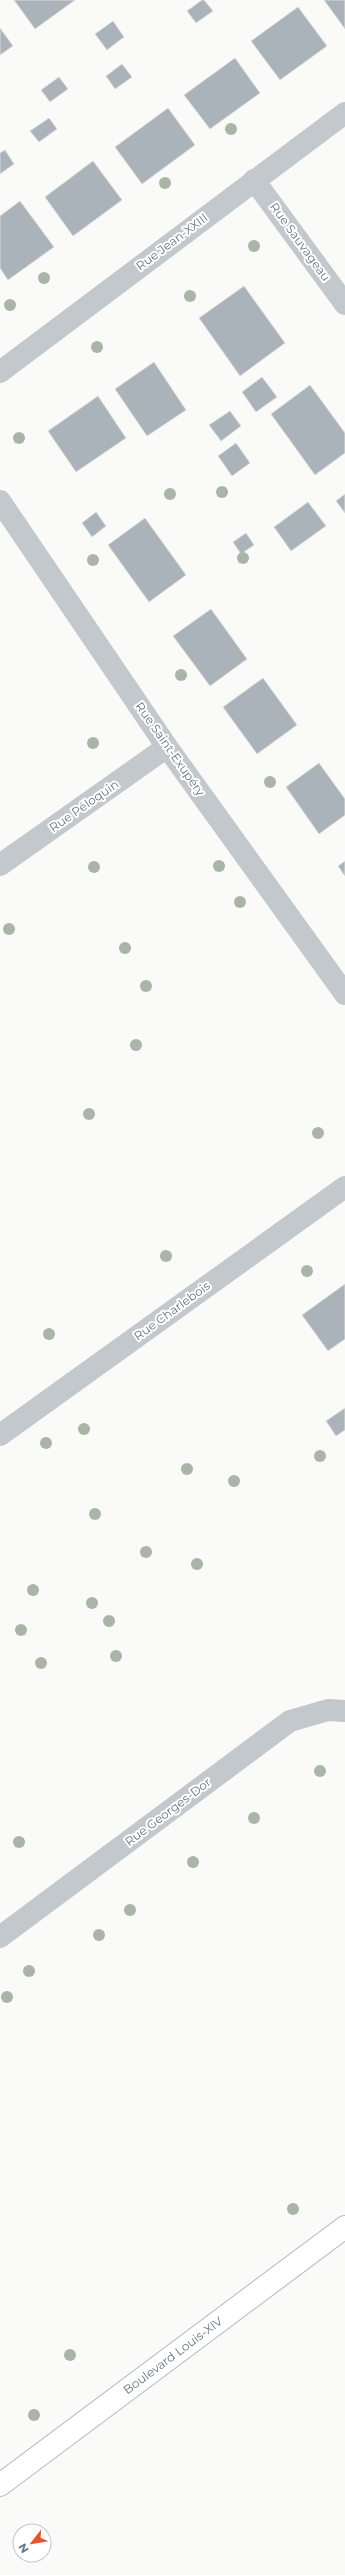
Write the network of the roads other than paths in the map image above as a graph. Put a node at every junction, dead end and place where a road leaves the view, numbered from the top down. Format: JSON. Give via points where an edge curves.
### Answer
{"nodes":[{"id":1,"x":345,"y":113,"type":"edge"},
{"id":2,"x":254,"y":180,"type":"junction"},
{"id":3,"x":345,"y":304,"type":"edge"},
{"id":4,"x":0,"y":372,"type":"edge"},
{"id":5,"x":0,"y":501,"type":"edge"},
{"id":6,"x":167,"y":747,"type":"junction"},
{"id":7,"x":0,"y":865,"type":"edge"},
{"id":8,"x":345,"y":994,"type":"edge"},
{"id":9,"x":345,"y":1187,"type":"edge"},
{"id":10,"x":0,"y":1436,"type":"edge"},
{"id":11,"x":345,"y":1711,"type":"edge"},
{"id":12,"x":0,"y":1937,"type":"edge"},
{"id":13,"x":345,"y":2226,"type":"edge"},
{"id":14,"x":0,"y":2485,"type":"edge"}],
"edges":[{"from":1,"to":2,"type":"street","name":"Rue Jean-XXIII"},
{"from":2,"to":3,"type":"street","name":"Rue Sauvageau"},
{"from":2,"to":4,"type":"street","name":"Rue Jean-XXIII"},
{"from":5,"to":6,"type":"street","name":"Rue Saint-Exupéry"},
{"from":6,"to":7,"type":"street","name":"Rue Péloquin"},
{"from":6,"to":8,"type":"street","name":"Rue Saint-Exupéry"},
{"from":9,"to":10,"type":"street","name":"Rue Charlebois"},
{"from":11,"to":12,"type":"street","name":"Rue Georges-Dor","via":[[328,1710],[290,1720]]},
{"from":13,"to":14,"type":"main road","name":"Boulevard Louis-XIV"}]}
